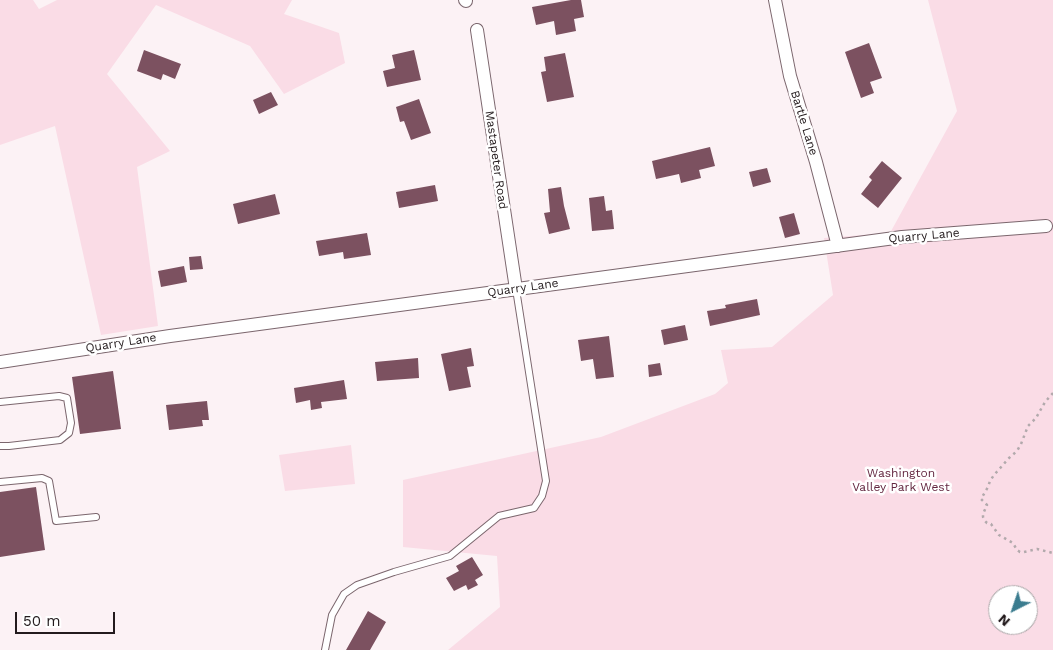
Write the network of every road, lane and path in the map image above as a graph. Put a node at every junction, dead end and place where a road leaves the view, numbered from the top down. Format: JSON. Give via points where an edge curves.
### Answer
{"nodes":[{"id":1,"x":775,"y":0,"type":"edge"},
{"id":2,"x":477,"y":30,"type":"dead end"},
{"id":3,"x":1046,"y":226,"type":"dead end"},
{"id":4,"x":838,"y":246,"type":"junction"},
{"id":5,"x":516,"y":289,"type":"junction"},
{"id":6,"x":0,"y":362,"type":"edge"},
{"id":7,"x":1053,"y":393,"type":"edge"},
{"id":8,"x":0,"y":402,"type":"edge"},
{"id":9,"x":0,"y":446,"type":"edge"},
{"id":10,"x":0,"y":482,"type":"edge"},
{"id":11,"x":96,"y":517,"type":"dead end"},
{"id":12,"x":1053,"y":553,"type":"edge"},
{"id":13,"x":325,"y":650,"type":"edge"}],
"edges":[{"from":1,"to":4,"type":"street","name":"Bartle Lane","via":[[790,76]]},
{"from":2,"to":5,"type":"street","name":"Mastapeter Road"},
{"from":3,"to":4,"type":"street","name":"Quarry Lane","via":[[902,237]]},
{"from":4,"to":5,"type":"street","name":"Quarry Lane"},
{"from":5,"to":6,"type":"street","name":"Quarry Lane"},
{"from":5,"to":13,"type":"lane","via":[[546,481],[542,496],[534,508],[499,516],[450,556],[357,585],[344,594],[332,615]]},
{"from":7,"to":12,"type":"path","via":[[1028,426],[1017,451],[994,475],[981,499],[988,506],[983,514],[985,521],[1013,543],[1017,550],[1037,549]]},
{"from":8,"to":9,"type":"lane","via":[[67,398],[71,424],[69,433],[60,440]]},
{"from":10,"to":11,"type":"lane","via":[[42,478],[49,481],[56,521]]}]}
